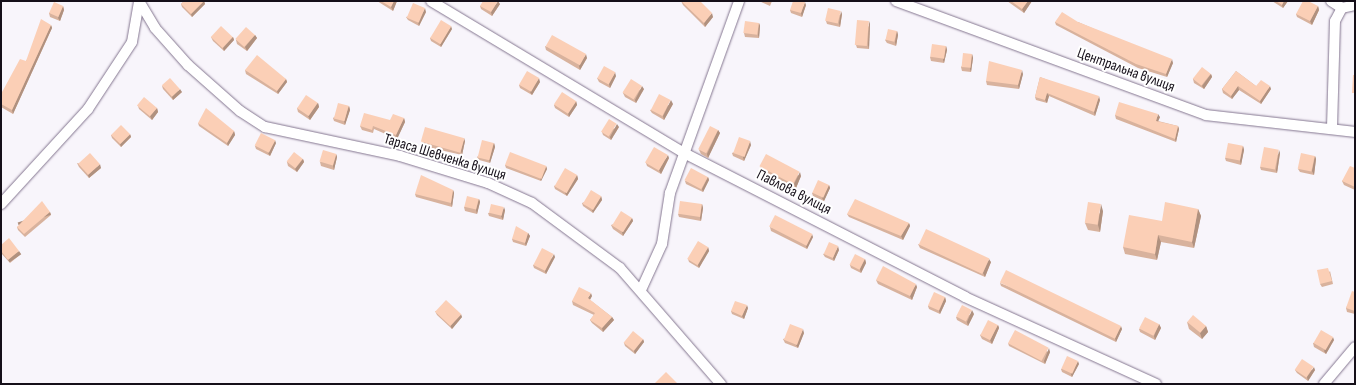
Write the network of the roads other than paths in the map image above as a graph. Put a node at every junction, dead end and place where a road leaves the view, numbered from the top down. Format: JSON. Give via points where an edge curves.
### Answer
{"nodes":[{"id":1,"x":431,"y":1,"type":"edge"},
{"id":2,"x":739,"y":1,"type":"edge"},
{"id":3,"x":896,"y":1,"type":"edge"},
{"id":4,"x":1331,"y":1,"type":"edge"},
{"id":5,"x":139,"y":2,"type":"edge"},
{"id":6,"x":1355,"y":5,"type":"edge"},
{"id":7,"x":1342,"y":8,"type":"junction"},
{"id":8,"x":1332,"y":128,"type":"junction"},
{"id":9,"x":1355,"y":132,"type":"edge"},
{"id":10,"x":686,"y":154,"type":"junction"},
{"id":11,"x":1,"y":204,"type":"edge"},
{"id":12,"x":641,"y":290,"type":"junction"},
{"id":13,"x":1355,"y":347,"type":"edge"},
{"id":14,"x":721,"y":384,"type":"edge"},
{"id":15,"x":1156,"y":384,"type":"edge"},
{"id":16,"x":1324,"y":384,"type":"edge"}],
"edges":[{"from":1,"to":10,"type":"street","name":"Павлова вулиця"},
{"from":2,"to":10,"type":"street"},
{"from":3,"to":8,"type":"street","name":"Центральна вулиця","via":[[1206,115]]},
{"from":4,"to":7,"type":"street"},
{"from":5,"to":11,"type":"street","via":[[132,42],[88,109]]},
{"from":5,"to":12,"type":"street","name":"Тараса Шевченка вулиця","via":[[155,28],[214,90],[266,127],[400,156],[488,183],[532,203],[620,268]]},
{"from":6,"to":7,"type":"street"},
{"from":7,"to":8,"type":"street","via":[[1335,21]]},
{"from":8,"to":9,"type":"street","name":"Центральна вулиця"},
{"from":10,"to":12,"type":"street","via":[[670,193],[662,244]]},
{"from":10,"to":15,"type":"street","name":"Павлова вулиця","via":[[965,297]]},
{"from":12,"to":14,"type":"street","name":"Тараса Шевченка вулиця"},
{"from":13,"to":16,"type":"street"}]}
